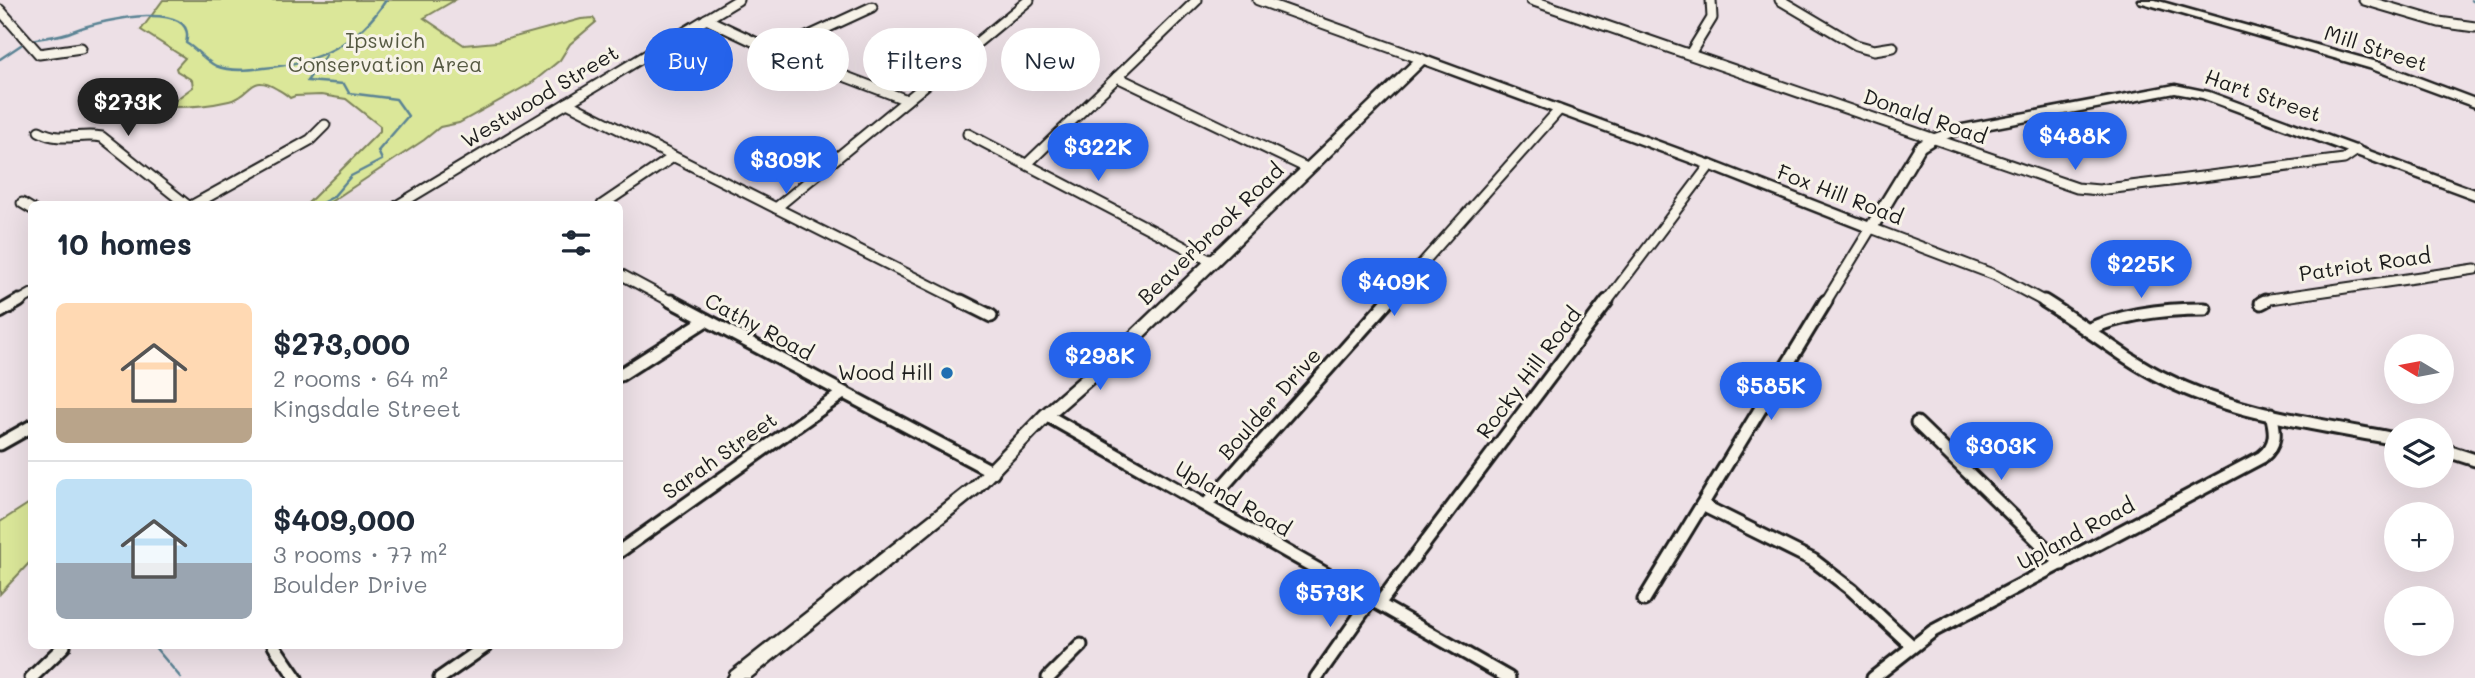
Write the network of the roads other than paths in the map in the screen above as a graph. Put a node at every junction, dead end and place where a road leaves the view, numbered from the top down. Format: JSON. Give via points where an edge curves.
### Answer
{"nodes":[{"id":1,"x":738,"y":0,"type":"edge"},
{"id":2,"x":1029,"y":0,"type":"edge"},
{"id":3,"x":1197,"y":0,"type":"edge"},
{"id":4,"x":1258,"y":0,"type":"edge"},
{"id":5,"x":1531,"y":0,"type":"edge"},
{"id":6,"x":1710,"y":0,"type":"edge"},
{"id":7,"x":1780,"y":0,"type":"edge"},
{"id":8,"x":2143,"y":0,"type":"edge"},
{"id":9,"x":2364,"y":0,"type":"edge"},
{"id":10,"x":872,"y":7,"type":"dead end"},
{"id":11,"x":0,"y":10,"type":"edge"},
{"id":12,"x":706,"y":19,"type":"junction"},
{"id":13,"x":2475,"y":27,"type":"edge"},
{"id":14,"x":827,"y":28,"type":"edge"},
{"id":15,"x":747,"y":37,"type":"edge"},
{"id":16,"x":1893,"y":47,"type":"dead end"},
{"id":17,"x":81,"y":48,"type":"dead end"},
{"id":18,"x":1690,"y":54,"type":"junction"},
{"id":19,"x":1422,"y":60,"type":"junction"},
{"id":20,"x":1117,"y":77,"type":"junction"},
{"id":21,"x":849,"y":78,"type":"edge"},
{"id":22,"x":907,"y":100,"type":"junction"},
{"id":23,"x":567,"y":103,"type":"junction"},
{"id":24,"x":2475,"y":103,"type":"edge"},
{"id":25,"x":1559,"y":110,"type":"junction"},
{"id":26,"x":326,"y":125,"type":"dead end"},
{"id":27,"x":39,"y":131,"type":"dead end"},
{"id":28,"x":968,"y":134,"type":"dead end"},
{"id":29,"x":1933,"y":139,"type":"junction"},
{"id":30,"x":2357,"y":150,"type":"junction"},
{"id":31,"x":673,"y":157,"type":"junction"},
{"id":32,"x":1028,"y":163,"type":"junction"},
{"id":33,"x":1710,"y":165,"type":"junction"},
{"id":34,"x":1309,"y":169,"type":"junction"},
{"id":35,"x":2475,"y":195,"type":"edge"},
{"id":36,"x":182,"y":201,"type":"edge"},
{"id":37,"x":200,"y":201,"type":"edge"},
{"id":38,"x":405,"y":201,"type":"edge"},
{"id":39,"x":608,"y":201,"type":"edge"},
{"id":40,"x":22,"y":203,"type":"dead end"},
{"id":41,"x":28,"y":207,"type":"edge"},
{"id":42,"x":776,"y":208,"type":"junction"},
{"id":43,"x":1871,"y":228,"type":"junction"},
{"id":44,"x":1213,"y":262,"type":"junction"},
{"id":45,"x":2475,"y":269,"type":"edge"},
{"id":46,"x":623,"y":276,"type":"edge"},
{"id":47,"x":28,"y":296,"type":"edge"},
{"id":48,"x":2261,"y":303,"type":"dead end"},
{"id":49,"x":2205,"y":309,"type":"dead end"},
{"id":50,"x":0,"y":312,"type":"edge"},
{"id":51,"x":991,"y":316,"type":"dead end"},
{"id":52,"x":706,"y":320,"type":"junction"},
{"id":53,"x":2087,"y":331,"type":"junction"},
{"id":54,"x":623,"y":373,"type":"edge"},
{"id":55,"x":844,"y":393,"type":"junction"},
{"id":56,"x":2271,"y":414,"type":"junction"},
{"id":57,"x":1046,"y":415,"type":"junction"},
{"id":58,"x":1917,"y":423,"type":"dead end"},
{"id":59,"x":28,"y":428,"type":"edge"},
{"id":60,"x":2384,"y":437,"type":"edge"},
{"id":61,"x":0,"y":444,"type":"edge"},
{"id":62,"x":2454,"y":453,"type":"edge"},
{"id":63,"x":2475,"y":460,"type":"edge"},
{"id":64,"x":993,"y":472,"type":"junction"},
{"id":65,"x":1206,"y":505,"type":"junction"},
{"id":66,"x":1702,"y":505,"type":"junction"},
{"id":67,"x":623,"y":549,"type":"edge"},
{"id":68,"x":2062,"y":564,"type":"junction"},
{"id":69,"x":1644,"y":600,"type":"dead end"},
{"id":70,"x":1375,"y":602,"type":"junction"},
{"id":71,"x":1081,"y":645,"type":"dead end"},
{"id":72,"x":1911,"y":645,"type":"junction"},
{"id":73,"x":61,"y":649,"type":"edge"},
{"id":74,"x":276,"y":649,"type":"edge"},
{"id":75,"x":482,"y":649,"type":"edge"},
{"id":76,"x":31,"y":678,"type":"edge"},
{"id":77,"x":296,"y":678,"type":"edge"},
{"id":78,"x":440,"y":678,"type":"edge"},
{"id":79,"x":737,"y":678,"type":"edge"},
{"id":80,"x":1048,"y":678,"type":"edge"},
{"id":81,"x":1316,"y":678,"type":"edge"},
{"id":82,"x":1509,"y":678,"type":"edge"},
{"id":83,"x":1873,"y":678,"type":"edge"}],
"edges":[{"from":1,"to":12,"type":"street","name":"Westwood Street"},
{"from":2,"to":22,"type":"street"},
{"from":3,"to":20,"type":"street"},
{"from":4,"to":19,"type":"street","name":"Fox Hill Road"},
{"from":5,"to":18,"type":"street","name":"Donald Road"},
{"from":6,"to":18,"type":"street","via":[[1712,18]]},
{"from":7,"to":16,"type":"street","via":[[1856,45],[1874,50]]},
{"from":8,"to":24,"type":"street","name":"Mill Street","via":[[2373,65]]},
{"from":9,"to":13,"type":"street","via":[[2438,22]]},
{"from":10,"to":14,"type":"street"},
{"from":11,"to":17,"type":"street","via":[[38,54]]},
{"from":12,"to":15,"type":"street"},
{"from":12,"to":23,"type":"street","name":"Westwood Street"},
{"from":18,"to":29,"type":"street","name":"Donald Road"},
{"from":19,"to":25,"type":"street","name":"Fox Hill Road"},
{"from":19,"to":34,"type":"street","name":"Beaverbrook Road"},
{"from":20,"to":32,"type":"street"},
{"from":20,"to":34,"type":"street"},
{"from":21,"to":22,"type":"street"},
{"from":22,"to":42,"type":"street"},
{"from":23,"to":31,"type":"street"},
{"from":23,"to":38,"type":"street","name":"Westwood Street"},
{"from":25,"to":33,"type":"street","name":"Fox Hill Road"},
{"from":25,"to":65,"type":"street","name":"Boulder Drive"},
{"from":26,"to":37,"type":"street","via":[[308,141]]},
{"from":27,"to":36,"type":"street","via":[[56,140],[102,137]]},
{"from":28,"to":32,"type":"street"},
{"from":29,"to":30,"type":"street","name":"Donald Road","via":[[2091,190],[2345,159]]},
{"from":29,"to":30,"type":"street","name":"Hart Street","via":[[1958,130],[2175,89],[2200,93]]},
{"from":29,"to":43,"type":"street","name":"Hart Street","via":[[1918,149]]},
{"from":30,"to":35,"type":"street","name":"Hart Street"},
{"from":31,"to":39,"type":"street"},
{"from":31,"to":42,"type":"street"},
{"from":32,"to":44,"type":"street"},
{"from":33,"to":43,"type":"street","name":"Fox Hill Road"},
{"from":33,"to":70,"type":"street","name":"Rocky Hill Road"},
{"from":34,"to":44,"type":"street","name":"Beaverbrook Road"},
{"from":40,"to":41,"type":"street"},
{"from":42,"to":51,"type":"street"},
{"from":43,"to":53,"type":"street","name":"Fox Hill Road","via":[[2019,287]]},
{"from":43,"to":66,"type":"street"},
{"from":44,"to":57,"type":"street","name":"Beaverbrook Road"},
{"from":45,"to":48,"type":"street","name":"Patriot Road"},
{"from":46,"to":52,"type":"street","name":"Cathy Road"},
{"from":47,"to":50,"type":"street"},
{"from":49,"to":53,"type":"street","via":[[2116,320]]},
{"from":52,"to":54,"type":"street"},
{"from":52,"to":55,"type":"street","name":"Cathy Road"},
{"from":53,"to":56,"type":"street","name":"Fox Hill Road","via":[[2175,385]]},
{"from":55,"to":64,"type":"street","name":"Cathy Road"},
{"from":55,"to":67,"type":"street","name":"Sarah Street"},
{"from":56,"to":60,"type":"street","name":"Fox Hill Road"},
{"from":56,"to":68,"type":"street","name":"Upland Road","via":[[2275,441],[2267,454]]},
{"from":57,"to":64,"type":"street","name":"Beaverbrook Road"},
{"from":57,"to":65,"type":"street","name":"Upland Road"},
{"from":58,"to":68,"type":"street"},
{"from":59,"to":61,"type":"street"},
{"from":62,"to":63,"type":"street"},
{"from":64,"to":79,"type":"street","name":"Beaverbrook Road"},
{"from":65,"to":70,"type":"street","name":"Upland Road"},
{"from":66,"to":69,"type":"street"},
{"from":66,"to":72,"type":"street","via":[[1823,567]]},
{"from":68,"to":72,"type":"street","name":"Upland Road"},
{"from":70,"to":81,"type":"street","name":"Rocky Hill Road"},
{"from":70,"to":82,"type":"street","name":"Upland Road"},
{"from":71,"to":80,"type":"street"},
{"from":72,"to":83,"type":"street","name":"Upland Road"},
{"from":73,"to":76,"type":"street"},
{"from":74,"to":77,"type":"street"},
{"from":75,"to":78,"type":"street"}]}
